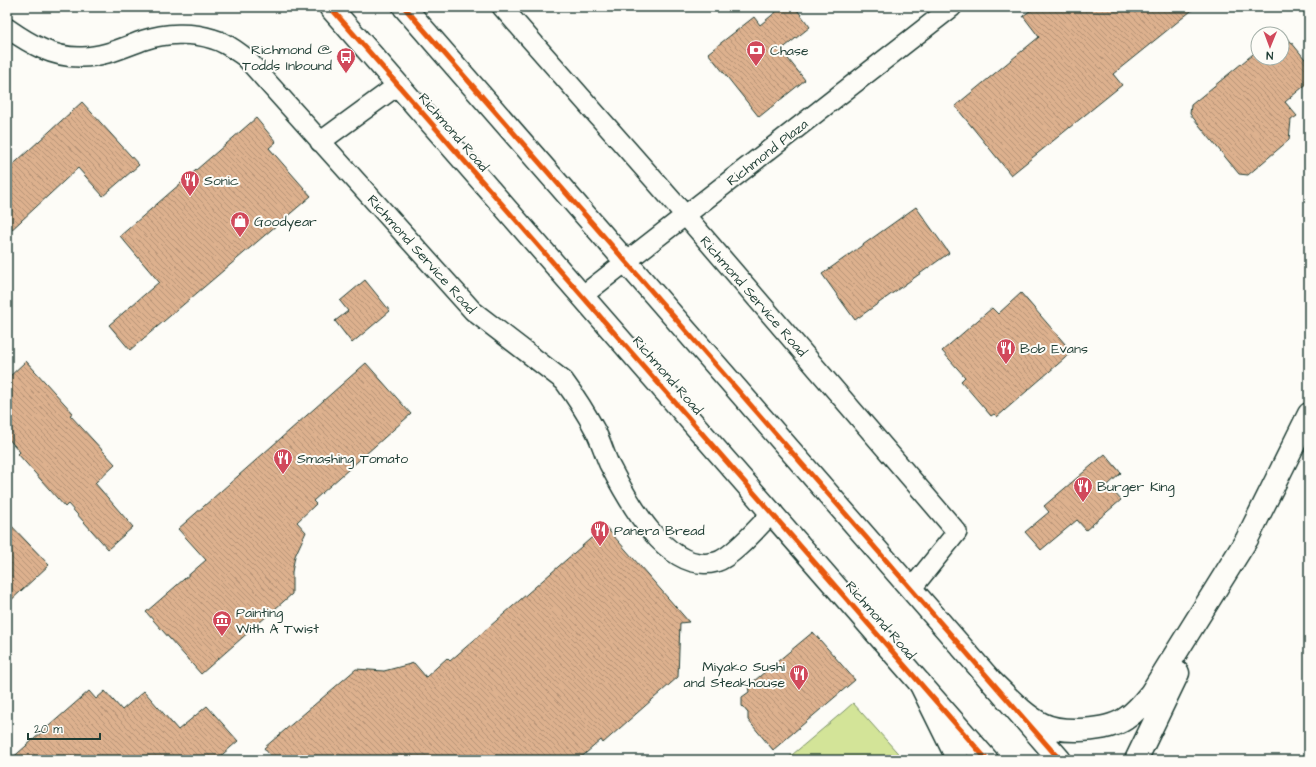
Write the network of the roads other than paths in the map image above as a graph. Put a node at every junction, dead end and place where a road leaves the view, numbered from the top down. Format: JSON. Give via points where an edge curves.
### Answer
{"nodes":[{"id":1,"x":330,"y":7,"type":"edge"},
{"id":2,"x":404,"y":7,"type":"edge"},
{"id":3,"x":502,"y":7,"type":"edge"},
{"id":4,"x":952,"y":7,"type":"edge"},
{"id":5,"x":7,"y":28,"type":"edge"},
{"id":6,"x":398,"y":85,"type":"junction"},
{"id":7,"x":320,"y":142,"type":"junction"},
{"id":8,"x":685,"y":215,"type":"junction"},
{"id":9,"x":625,"y":262,"type":"junction"},
{"id":10,"x":582,"y":296,"type":"junction"},
{"id":11,"x":1309,"y":414,"type":"edge"},
{"id":12,"x":772,"y":512,"type":"junction"},
{"id":13,"x":1231,"y":564,"type":"junction"},
{"id":14,"x":912,"y":588,"type":"junction"},
{"id":15,"x":920,"y":683,"type":"junction"},
{"id":16,"x":993,"y":684,"type":"junction"},
{"id":17,"x":958,"y":760,"type":"edge"},
{"id":18,"x":987,"y":760,"type":"edge"},
{"id":19,"x":1060,"y":760,"type":"edge"},
{"id":20,"x":1136,"y":760,"type":"edge"}],
"edges":[{"from":1,"to":6,"type":"highway","name":"Richmond Road"},
{"from":2,"to":9,"type":"highway"},
{"from":3,"to":8,"type":"street","name":"Richmond Service Road"},
{"from":4,"to":8,"type":"street","name":"Richmond Plaza"},
{"from":5,"to":7,"type":"street","name":"Richmond Service Road","via":[[49,52],[83,57],[116,51],[166,35],[213,39],[245,57]]},
{"from":6,"to":7,"type":"street"},
{"from":6,"to":10,"type":"highway","name":"Richmond Road"},
{"from":7,"to":12,"type":"street","name":"Richmond Service Road","via":[[473,311],[564,381],[596,430],[609,463],[630,502],[653,534],[676,555],[695,563],[715,562],[726,557]]},
{"from":8,"to":9,"type":"street","name":"Richmond Plaza"},
{"from":8,"to":14,"type":"street","name":"Richmond Service Road","via":[[957,532]]},
{"from":9,"to":10,"type":"street","name":"Richmond Plaza"},
{"from":9,"to":14,"type":"highway"},
{"from":10,"to":12,"type":"highway","name":"Richmond Road"},
{"from":11,"to":13,"type":"highway","via":[[1247,539]]},
{"from":12,"to":15,"type":"highway","name":"Richmond Road"},
{"from":13,"to":16,"type":"highway","via":[[1151,694],[1134,713],[1123,720],[1098,728],[1057,730],[1042,724]]},
{"from":13,"to":20,"type":"highway"},
{"from":14,"to":16,"type":"highway"},
{"from":15,"to":17,"type":"highway"},
{"from":15,"to":18,"type":"highway","name":"Richmond Road"},
{"from":16,"to":19,"type":"highway"}]}
